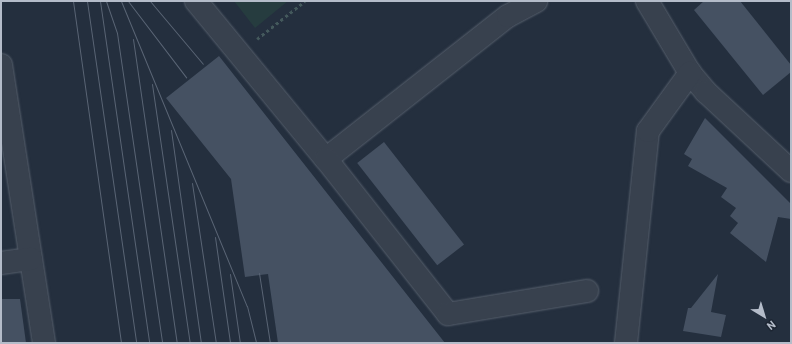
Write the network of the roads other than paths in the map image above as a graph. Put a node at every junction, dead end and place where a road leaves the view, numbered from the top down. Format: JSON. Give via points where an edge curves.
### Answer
{"nodes":[{"id":1,"x":196,"y":1,"type":"edge"},
{"id":2,"x":536,"y":1,"type":"edge"},
{"id":3,"x":647,"y":1,"type":"edge"},
{"id":4,"x":1,"y":65,"type":"edge"},
{"id":5,"x":690,"y":73,"type":"junction"},
{"id":6,"x":326,"y":159,"type":"junction"},
{"id":7,"x":791,"y":171,"type":"edge"},
{"id":8,"x":31,"y":259,"type":"junction"},
{"id":9,"x":1,"y":263,"type":"edge"},
{"id":10,"x":587,"y":291,"type":"dead end"},
{"id":11,"x":44,"y":343,"type":"edge"},
{"id":12,"x":626,"y":343,"type":"edge"}],
"edges":[{"from":1,"to":6,"type":"street"},
{"from":2,"to":6,"type":"street","via":[[508,16]]},
{"from":3,"to":5,"type":"street"},
{"from":4,"to":8,"type":"street"},
{"from":5,"to":7,"type":"street","via":[[763,149]]},
{"from":5,"to":12,"type":"street","via":[[648,131]]},
{"from":6,"to":10,"type":"street","via":[[448,314]]},
{"from":8,"to":9,"type":"street"},
{"from":8,"to":11,"type":"street"}]}
